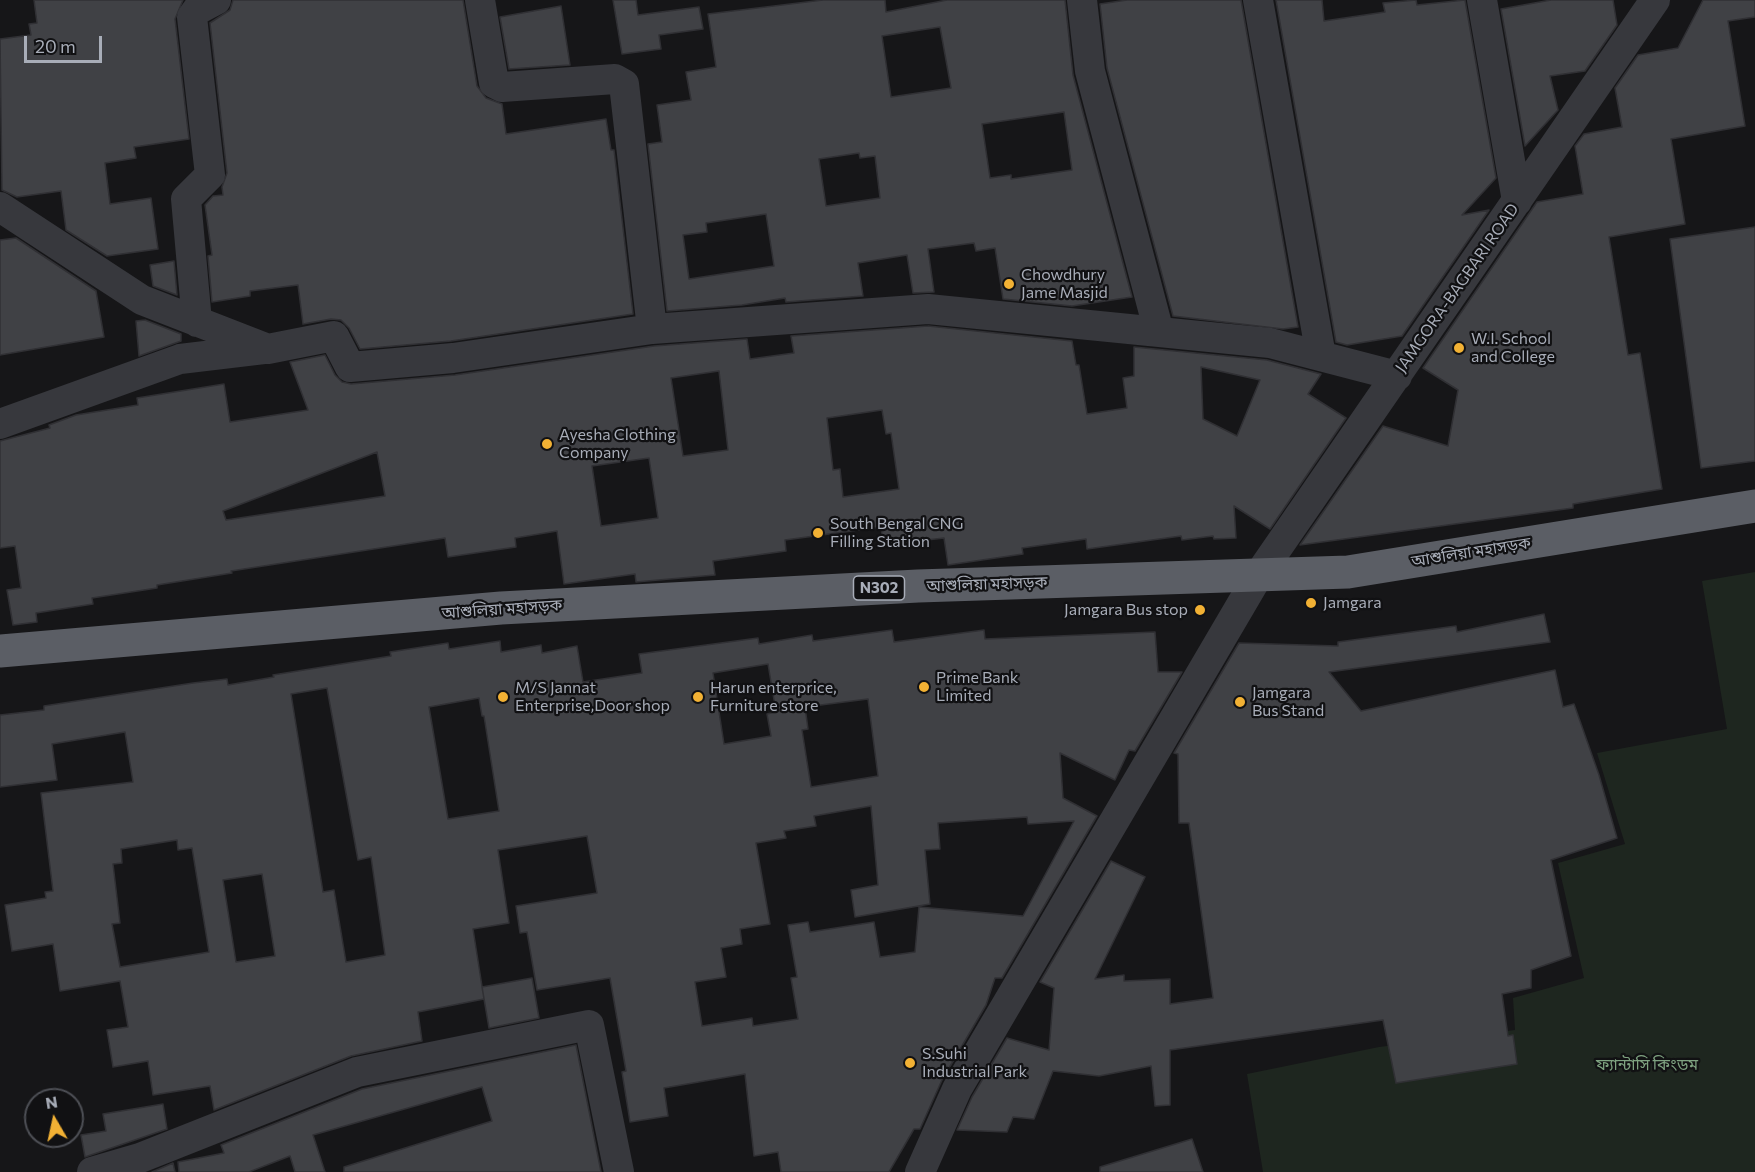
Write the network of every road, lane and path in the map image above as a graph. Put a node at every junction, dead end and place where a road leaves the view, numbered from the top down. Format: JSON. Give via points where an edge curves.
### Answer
{"nodes":[{"id":1,"x":216,"y":0,"type":"edge"},
{"id":2,"x":480,"y":0,"type":"edge"},
{"id":3,"x":1082,"y":0,"type":"edge"},
{"id":4,"x":1258,"y":0,"type":"edge"},
{"id":5,"x":1482,"y":0,"type":"edge"},
{"id":6,"x":1655,"y":0,"type":"edge"},
{"id":7,"x":1517,"y":201,"type":"junction"},
{"id":8,"x":0,"y":207,"type":"edge"},
{"id":9,"x":197,"y":322,"type":"junction"},
{"id":10,"x":652,"y":329,"type":"junction"},
{"id":11,"x":1159,"y":332,"type":"junction"},
{"id":12,"x":268,"y":349,"type":"junction"},
{"id":13,"x":1321,"y":356,"type":"junction"},
{"id":14,"x":1397,"y":376,"type":"junction"},
{"id":15,"x":0,"y":424,"type":"edge"},
{"id":16,"x":1755,"y":506,"type":"edge"},
{"id":17,"x":1258,"y":576,"type":"junction"},
{"id":18,"x":0,"y":651,"type":"edge"},
{"id":19,"x":92,"y":1172,"type":"edge"},
{"id":20,"x":619,"y":1172,"type":"edge"},
{"id":21,"x":920,"y":1172,"type":"edge"}],
"edges":[{"from":1,"to":9,"type":"street","via":[[192,17],[210,175],[186,199]]},
{"from":2,"to":10,"type":"street","via":[[494,83],[502,87],[615,79],[624,84]]},
{"from":3,"to":11,"type":"street","via":[[1090,71]]},
{"from":4,"to":13,"type":"street"},
{"from":5,"to":7,"type":"street"},
{"from":6,"to":7,"type":"street","name":"JAMGORA-BAGBARI ROAD"},
{"from":7,"to":14,"type":"street","name":"JAMGORA-BAGBARI ROAD"},
{"from":8,"to":9,"type":"street","via":[[142,300]]},
{"from":9,"to":12,"type":"street"},
{"from":10,"to":11,"type":"street","via":[[928,309]]},
{"from":10,"to":12,"type":"street","via":[[453,358],[350,366],[334,336]]},
{"from":11,"to":13,"type":"street","via":[[1270,343]]},
{"from":12,"to":15,"type":"street","via":[[180,359]]},
{"from":13,"to":14,"type":"street"},
{"from":14,"to":17,"type":"street","name":"JAMGORA-BAGBARI ROAD"},
{"from":16,"to":17,"type":"highway","name":"আশুলিয়া মহাসড়ক","number":"N302","via":[[1348,572]]},
{"from":17,"to":18,"type":"highway","name":"আশুলিয়া মহাসড়ক","number":"N302","via":[[918,586],[513,608]]},
{"from":17,"to":21,"type":"street","name":"JAMGORA-BAGBARI ROAD","via":[[957,1089]]},
{"from":19,"to":20,"type":"street","via":[[140,1158],[357,1072],[589,1025]]}]}
